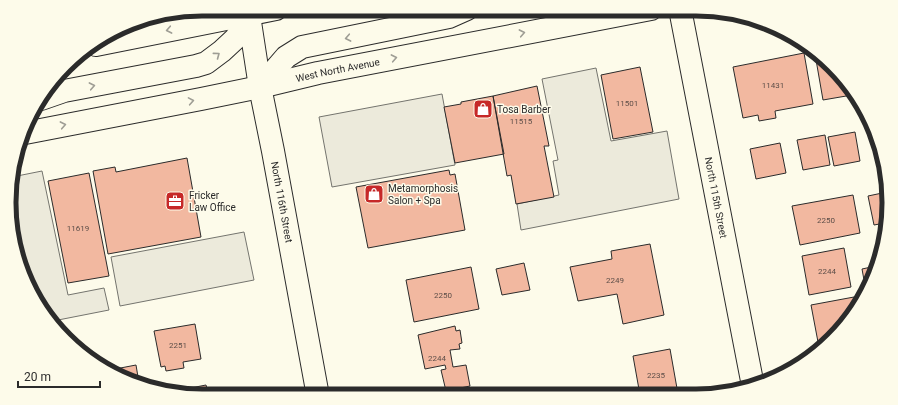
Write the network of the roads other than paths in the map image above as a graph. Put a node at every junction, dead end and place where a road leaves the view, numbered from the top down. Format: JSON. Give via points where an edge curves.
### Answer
{"nodes":[{"id":1,"x":230,"y":16,"type":"edge"},
{"id":2,"x":246,"y":16,"type":"edge"},
{"id":3,"x":249,"y":16,"type":"edge"},
{"id":4,"x":451,"y":16,"type":"edge"},
{"id":5,"x":615,"y":16,"type":"edge"},
{"id":6,"x":681,"y":16,"type":"edge"},
{"id":7,"x":106,"y":43,"type":"edge"},
{"id":8,"x":260,"y":87,"type":"junction"},
{"id":9,"x":49,"y":96,"type":"edge"},
{"id":10,"x":30,"y":132,"type":"edge"},
{"id":11,"x":752,"y":380,"type":"edge"},
{"id":12,"x":317,"y":389,"type":"edge"}],
"edges":[{"from":1,"to":7,"type":"main road","one_way":true},
{"from":9,"to":2,"type":"main road","one_way":true,"via":[[206,63],[236,38]]},
{"from":3,"to":8,"type":"main road","name":"North 116th Street"},
{"from":4,"to":8,"type":"main road","one_way":true,"via":[[302,47],[286,57]]},
{"from":8,"to":5,"type":"main road","name":"West North Avenue","one_way":true,"via":[[318,73]]},
{"from":6,"to":11,"type":"main road","name":"North 115th Street"},
{"from":10,"to":8,"type":"main road","name":"West North Avenue","one_way":true},
{"from":8,"to":12,"type":"main road","name":"North 116th Street"}]}
